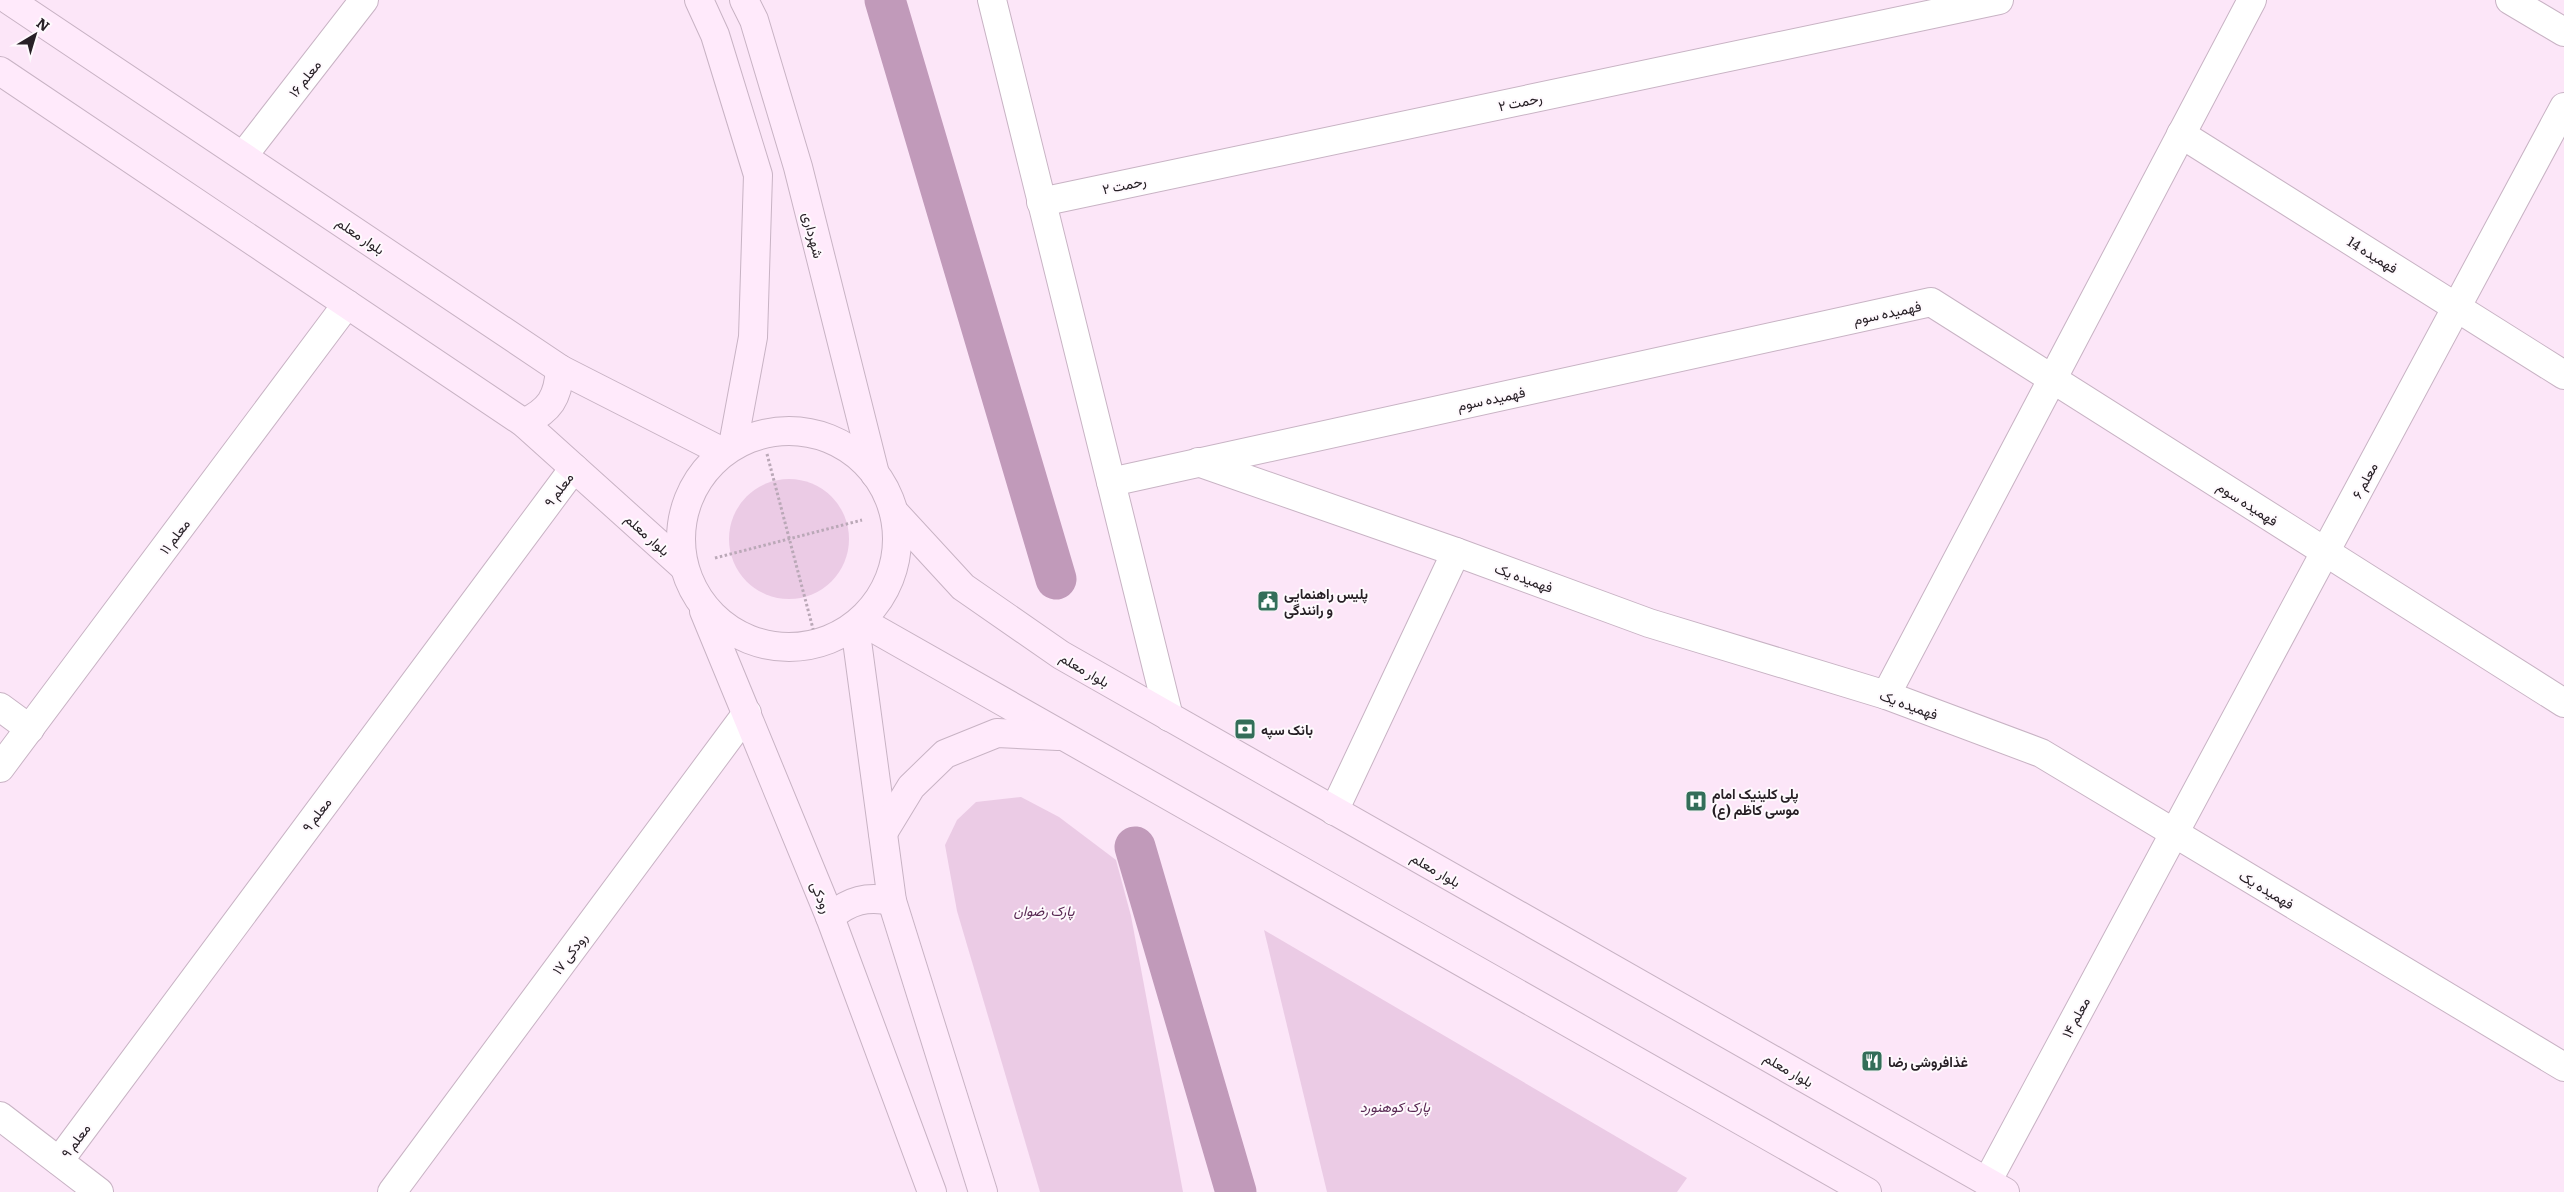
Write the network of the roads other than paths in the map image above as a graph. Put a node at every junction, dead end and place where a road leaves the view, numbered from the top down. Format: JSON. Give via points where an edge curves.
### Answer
{"nodes":[{"id":1,"x":9,"y":0,"type":"edge"},
{"id":2,"x":364,"y":0,"type":"edge"},
{"id":3,"x":699,"y":0,"type":"edge"},
{"id":4,"x":744,"y":0,"type":"edge"},
{"id":5,"x":992,"y":0,"type":"edge"},
{"id":6,"x":1999,"y":0,"type":"edge"},
{"id":7,"x":2252,"y":0,"type":"edge"},
{"id":8,"x":2510,"y":0,"type":"edge"},
{"id":9,"x":2564,"y":32,"type":"edge"},
{"id":10,"x":0,"y":71,"type":"edge"},
{"id":11,"x":2564,"y":107,"type":"edge"},
{"id":12,"x":2181,"y":134,"type":"junction"},
{"id":13,"x":243,"y":156,"type":"junction"},
{"id":14,"x":1041,"y":202,"type":"junction"},
{"id":15,"x":347,"y":304,"type":"junction"},
{"id":16,"x":2456,"y":307,"type":"junction"},
{"id":17,"x":560,"y":369,"type":"junction"},
{"id":18,"x":2564,"y":375,"type":"edge"},
{"id":19,"x":2053,"y":378,"type":"junction"},
{"id":20,"x":524,"y":423,"type":"junction"},
{"id":21,"x":728,"y":449,"type":"junction"},
{"id":22,"x":1198,"y":462,"type":"junction"},
{"id":23,"x":574,"y":468,"type":"junction"},
{"id":24,"x":875,"y":474,"type":"junction"},
{"id":25,"x":1111,"y":482,"type":"junction"},
{"id":26,"x":894,"y":512,"type":"junction"},
{"id":27,"x":1456,"y":552,"type":"junction"},
{"id":28,"x":2325,"y":552,"type":"junction"},
{"id":29,"x":683,"y":566,"type":"junction"},
{"id":30,"x":702,"y":605,"type":"junction"},
{"id":31,"x":858,"y":623,"type":"junction"},
{"id":32,"x":1886,"y":695,"type":"junction"},
{"id":33,"x":2564,"y":703,"type":"edge"},
{"id":34,"x":0,"y":707,"type":"edge"},
{"id":35,"x":747,"y":713,"type":"junction"},
{"id":36,"x":1169,"y":717,"type":"junction"},
{"id":37,"x":30,"y":729,"type":"junction"},
{"id":38,"x":1064,"y":736,"type":"junction"},
{"id":39,"x":0,"y":768,"type":"edge"},
{"id":40,"x":1334,"y":811,"type":"junction"},
{"id":41,"x":883,"y":832,"type":"junction"},
{"id":42,"x":2169,"y":843,"type":"junction"},
{"id":43,"x":892,"y":901,"type":"junction"},
{"id":44,"x":830,"y":917,"type":"junction"},
{"id":45,"x":2564,"y":1067,"type":"edge"},
{"id":46,"x":0,"y":1116,"type":"edge"},
{"id":47,"x":59,"y":1161,"type":"junction"},
{"id":48,"x":1996,"y":1187,"type":"edge"},
{"id":49,"x":99,"y":1192,"type":"edge"},
{"id":50,"x":392,"y":1192,"type":"edge"},
{"id":51,"x":932,"y":1192,"type":"edge"},
{"id":52,"x":984,"y":1192,"type":"edge"},
{"id":53,"x":1867,"y":1192,"type":"edge"}],
"edges":[{"from":1,"to":13,"type":"main road","name":"بلوار معلم"},
{"from":2,"to":13,"type":"street","name":"معلم ۱۶"},
{"from":3,"to":21,"type":"main road","via":[[715,35],[758,176],[753,337]]},
{"from":4,"to":24,"type":"main road","name":"شهرداری","via":[[754,20],[798,167]]},
{"from":5,"to":14,"type":"street"},
{"from":6,"to":14,"type":"street","name":"رحمت ۲"},
{"from":7,"to":12,"type":"street"},
{"from":8,"to":9,"type":"street"},
{"from":10,"to":15,"type":"main road","name":"بلوار معلم"},
{"from":11,"to":16,"type":"street","name":"معلم ۶"},
{"from":12,"to":16,"type":"street","name":"فهمیده 14"},
{"from":12,"to":19,"type":"street"},
{"from":13,"to":17,"type":"main road","name":"بلوار معلم"},
{"from":14,"to":25,"type":"street"},
{"from":15,"to":20,"type":"main road","name":"بلوار معلم"},
{"from":15,"to":37,"type":"street","name":"معلم ۱۱"},
{"from":16,"to":18,"type":"street","name":"فهمیده 14"},
{"from":16,"to":28,"type":"street","name":"معلم ۶"},
{"from":17,"to":20,"type":"main road","via":[[559,387],[552,402],[540,415]]},
{"from":17,"to":21,"type":"main road","name":"بلوار معلم"},
{"from":19,"to":22,"type":"street","name":"فهمیده سوم","via":[[1930,302]]},
{"from":19,"to":28,"type":"street","name":"فهمیده سوم"},
{"from":19,"to":32,"type":"street"},
{"from":20,"to":23,"type":"main road","name":"بلوار معلم"},
{"from":21,"to":24,"type":"main road","via":[[761,434],[793,430],[824,436],[852,452]]},
{"from":21,"to":29,"type":"main road","via":[[700,475],[686,503],[680,534]]},
{"from":22,"to":25,"type":"street","name":"فهمیده سوم"},
{"from":22,"to":27,"type":"street","name":"فهمیده یک"},
{"from":23,"to":29,"type":"main road","name":"بلوار معلم"},
{"from":23,"to":47,"type":"street","name":"معلم ۹"},
{"from":24,"to":26,"type":"main road"},
{"from":25,"to":36,"type":"street"},
{"from":26,"to":31,"type":"main road","via":[[897,542],[893,571],[880,598]]},
{"from":26,"to":36,"type":"main road","name":"بلوار معلم","via":[[963,588],[1061,655]]},
{"from":27,"to":32,"type":"street","name":"فهمیده یک","via":[[1649,623]]},
{"from":27,"to":40,"type":"street"},
{"from":28,"to":33,"type":"street","name":"فهمیده سوم"},
{"from":28,"to":42,"type":"street","name":"معلم ۶"},
{"from":29,"to":30,"type":"main road"},
{"from":30,"to":31,"type":"main road","via":[[725,627],[753,642],[785,648],[817,644]]},
{"from":30,"to":35,"type":"main road","name":"رودکی"},
{"from":31,"to":38,"type":"main road"},
{"from":31,"to":41,"type":"main road"},
{"from":32,"to":42,"type":"street","name":"فهمیده یک","via":[[2041,753]]},
{"from":34,"to":37,"type":"street"},
{"from":35,"to":44,"type":"main road","name":"رودکی"},
{"from":35,"to":50,"type":"street","name":"رودکی ۱۷"},
{"from":36,"to":40,"type":"main road","name":"بلوار معلم"},
{"from":37,"to":39,"type":"street","name":"معلم ۱۱"},
{"from":38,"to":41,"type":"main road","via":[[997,733],[945,754],[911,787]]},
{"from":38,"to":53,"type":"main road"},
{"from":40,"to":48,"type":"main road","name":"بلوار معلم"},
{"from":41,"to":43,"type":"main road"},
{"from":42,"to":45,"type":"street","name":"فهمیده یک"},
{"from":42,"to":48,"type":"street","name":"معلم ۱۴"},
{"from":43,"to":44,"type":"main road","via":[[858,899]]},
{"from":43,"to":52,"type":"main road"},
{"from":44,"to":51,"type":"main road","name":"رودکی"},
{"from":46,"to":47,"type":"street"},
{"from":47,"to":49,"type":"street"}]}
